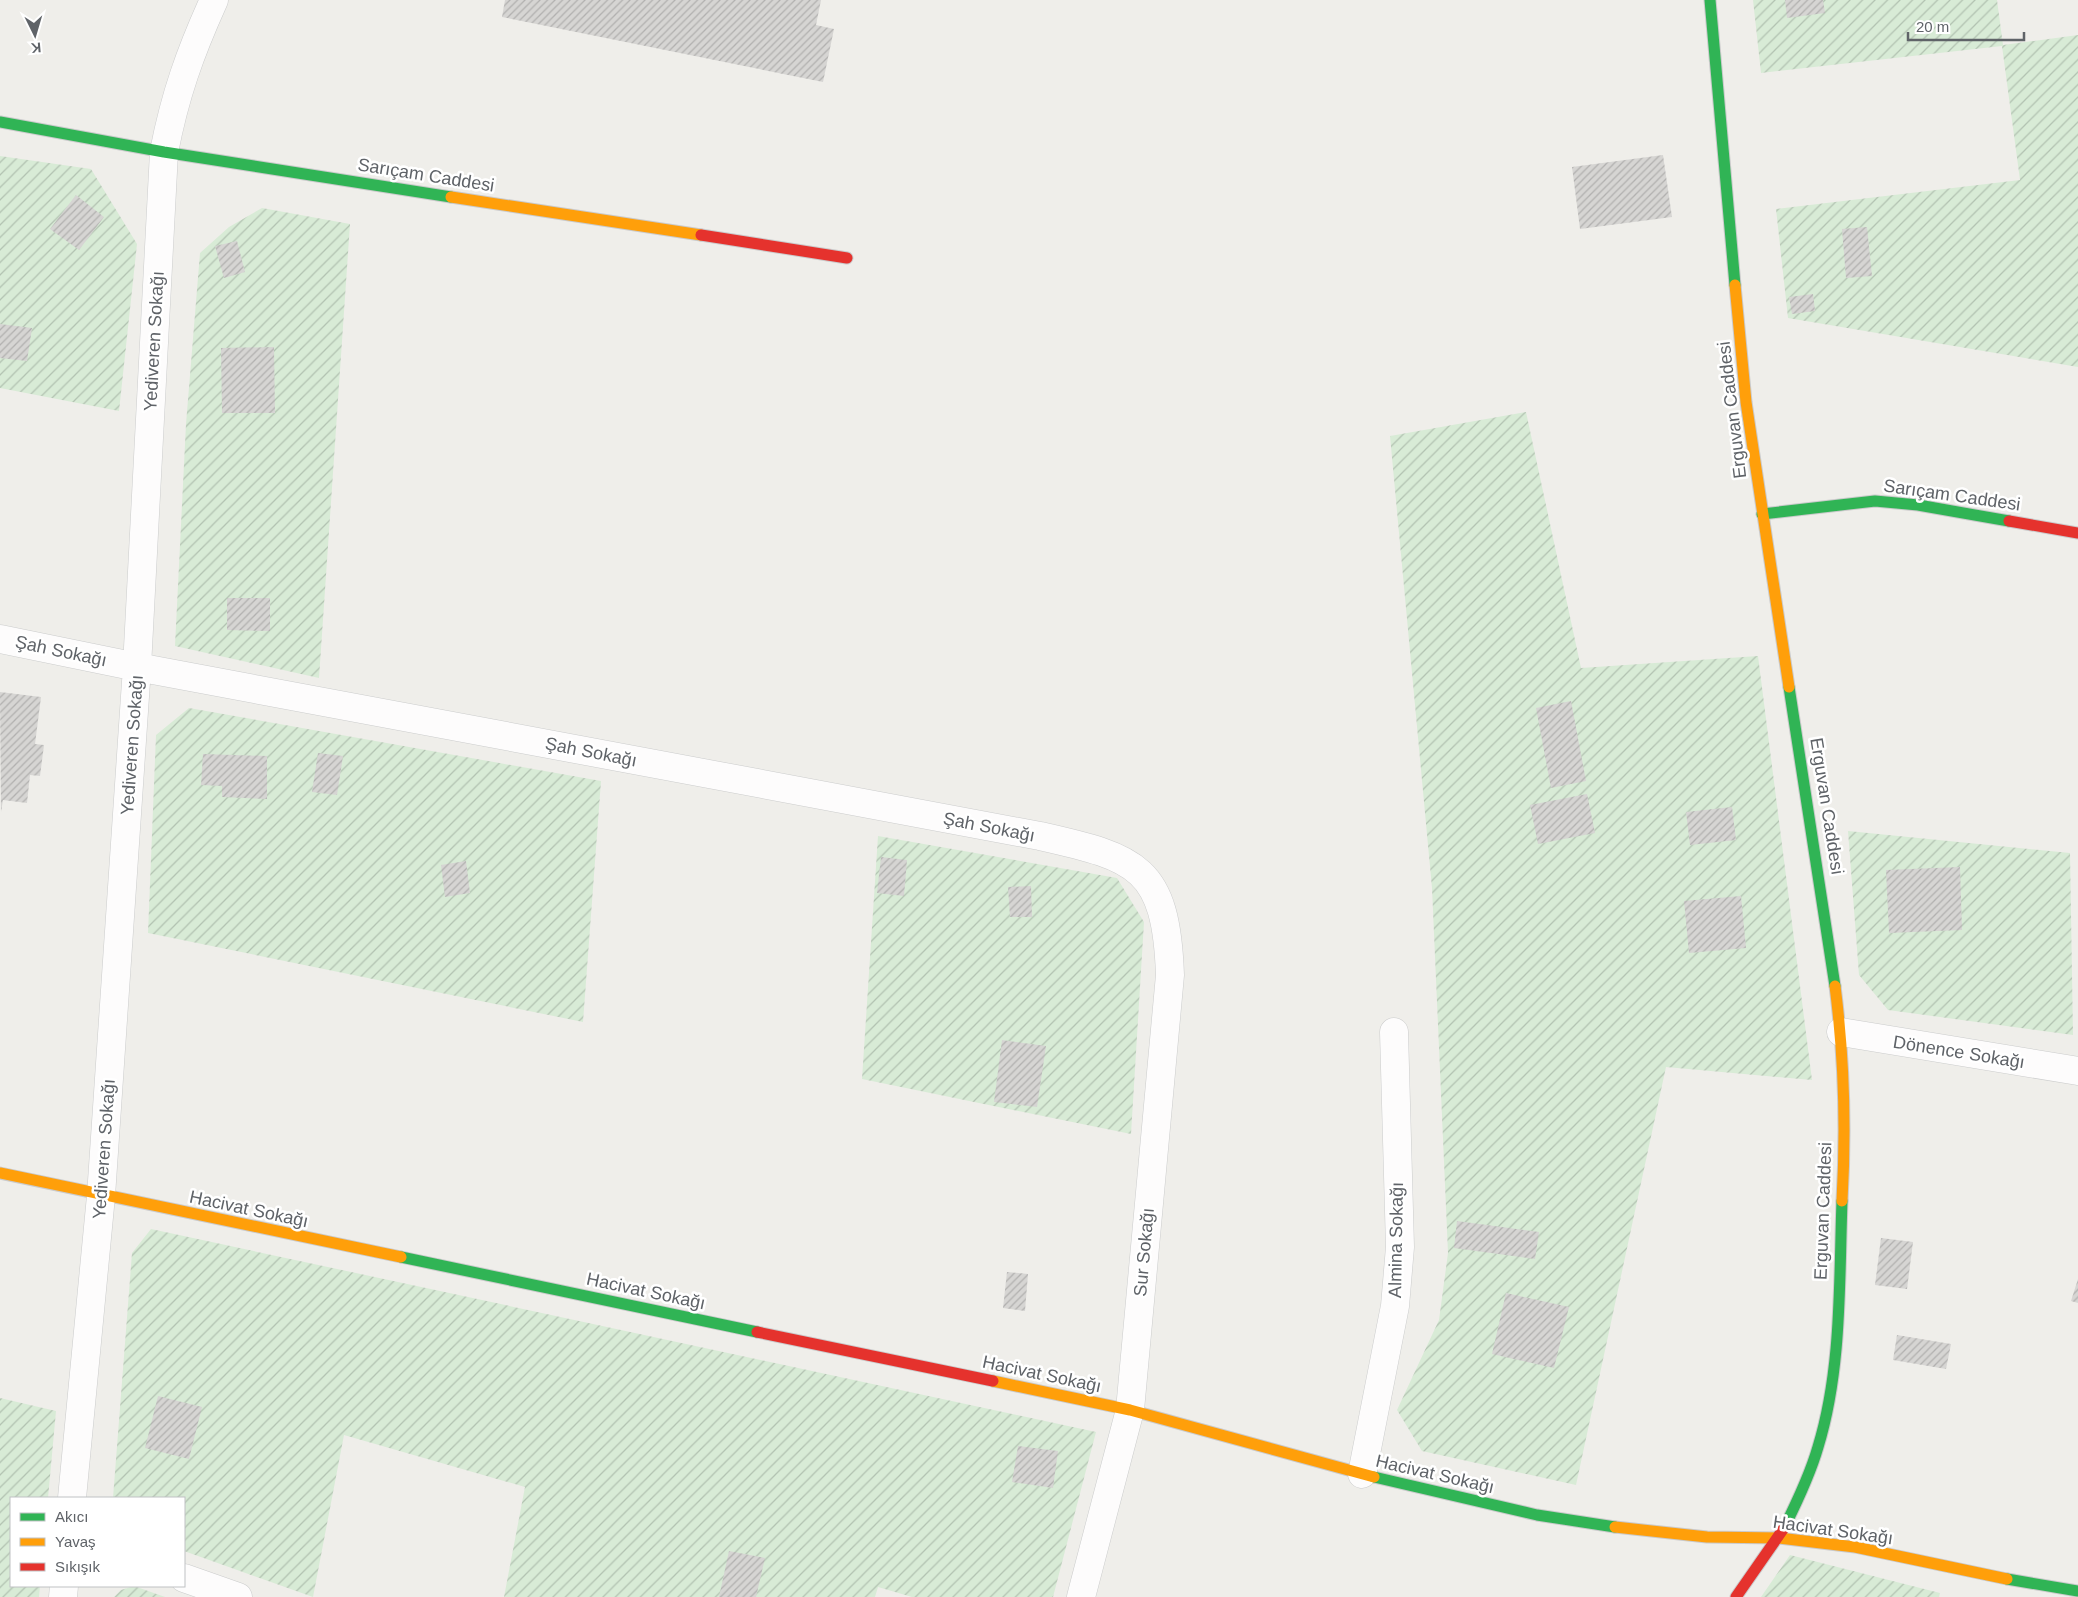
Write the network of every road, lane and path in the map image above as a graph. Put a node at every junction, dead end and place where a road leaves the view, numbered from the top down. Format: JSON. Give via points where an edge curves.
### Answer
{"nodes":[{"id":1,"x":214,"y":0,"type":"edge"},
{"id":2,"x":1710,"y":0,"type":"edge"},
{"id":3,"x":0,"y":122,"type":"edge"},
{"id":4,"x":164,"y":152,"type":"junction"},
{"id":5,"x":847,"y":258,"type":"dead end"},
{"id":6,"x":1762,"y":514,"type":"junction"},
{"id":7,"x":2078,"y":533,"type":"edge"},
{"id":8,"x":0,"y":639,"type":"edge"},
{"id":9,"x":137,"y":667,"type":"junction"},
{"id":10,"x":1160,"y":903,"type":"joint"},
{"id":11,"x":1394,"y":1032,"type":"dead end"},
{"id":12,"x":1841,"y":1032,"type":"junction"},
{"id":13,"x":2078,"y":1071,"type":"edge"},
{"id":14,"x":0,"y":1173,"type":"edge"},
{"id":15,"x":101,"y":1196,"type":"junction"},
{"id":16,"x":1130,"y":1410,"type":"junction"},
{"id":17,"x":1362,"y":1474,"type":"junction"},
{"id":18,"x":72,"y":1497,"type":"edge"},
{"id":19,"x":1779,"y":1538,"type":"junction"},
{"id":20,"x":185,"y":1578,"type":"edge"},
{"id":21,"x":2078,"y":1591,"type":"edge"},
{"id":22,"x":238,"y":1597,"type":"edge"},
{"id":23,"x":1081,"y":1597,"type":"edge"},
{"id":24,"x":1736,"y":1597,"type":"edge"}],
"edges":[{"from":1,"to":4,"type":"street","name":"Yediveren Sokağı","via":[[193,46],[173,104]]},
{"from":2,"to":6,"type":"street","name":"Erguvan Caddesi","via":[[1746,402]]},
{"from":3,"to":4,"type":"street","name":"Sarıçam Caddesi"},
{"from":4,"to":5,"type":"street","name":"Sarıçam Caddesi"},
{"from":4,"to":9,"type":"street","name":"Yediveren Sokağı"},
{"from":6,"to":7,"type":"street","name":"Sarıçam Caddesi","via":[[1875,501],[1918,505]]},
{"from":6,"to":12,"type":"street","name":"Erguvan Caddesi","via":[[1814,837]]},
{"from":8,"to":9,"type":"street","name":"Şah Sokağı"},
{"from":9,"to":10,"type":"street","name":"Şah Sokağı","via":[[1068,842],[1124,860],[1147,878]]},
{"from":9,"to":15,"type":"street","name":"Yediveren Sokağı"},
{"from":10,"to":16,"type":"street","name":"Sur Sokağı","via":[[1168,937],[1170,975]]},
{"from":11,"to":17,"type":"street","name":"Almina Sokağı","via":[[1400,1247],[1395,1306]]},
{"from":12,"to":13,"type":"street","name":"Dönence Sokağı"},
{"from":12,"to":19,"type":"street","name":"Erguvan Caddesi","via":[[1844,1168],[1836,1336],[1828,1402],[1818,1447]]},
{"from":14,"to":15,"type":"street","name":"Hacivat Sokağı"},
{"from":15,"to":16,"type":"street","name":"Hacivat Sokağı"},
{"from":15,"to":18,"type":"street","name":"Yediveren Sokağı"},
{"from":16,"to":17,"type":"street","name":"Hacivat Sokağı"},
{"from":16,"to":23,"type":"street","name":"Sur Sokağı"},
{"from":17,"to":19,"type":"street","name":"Hacivat Sokağı","via":[[1537,1515],[1640,1531],[1707,1538]]},
{"from":19,"to":21,"type":"street","name":"Hacivat Sokağı","via":[[1855,1547],[1953,1569]]},
{"from":19,"to":24,"type":"street","name":"Erguvan Caddesi"},
{"from":20,"to":22,"type":"street"}]}
